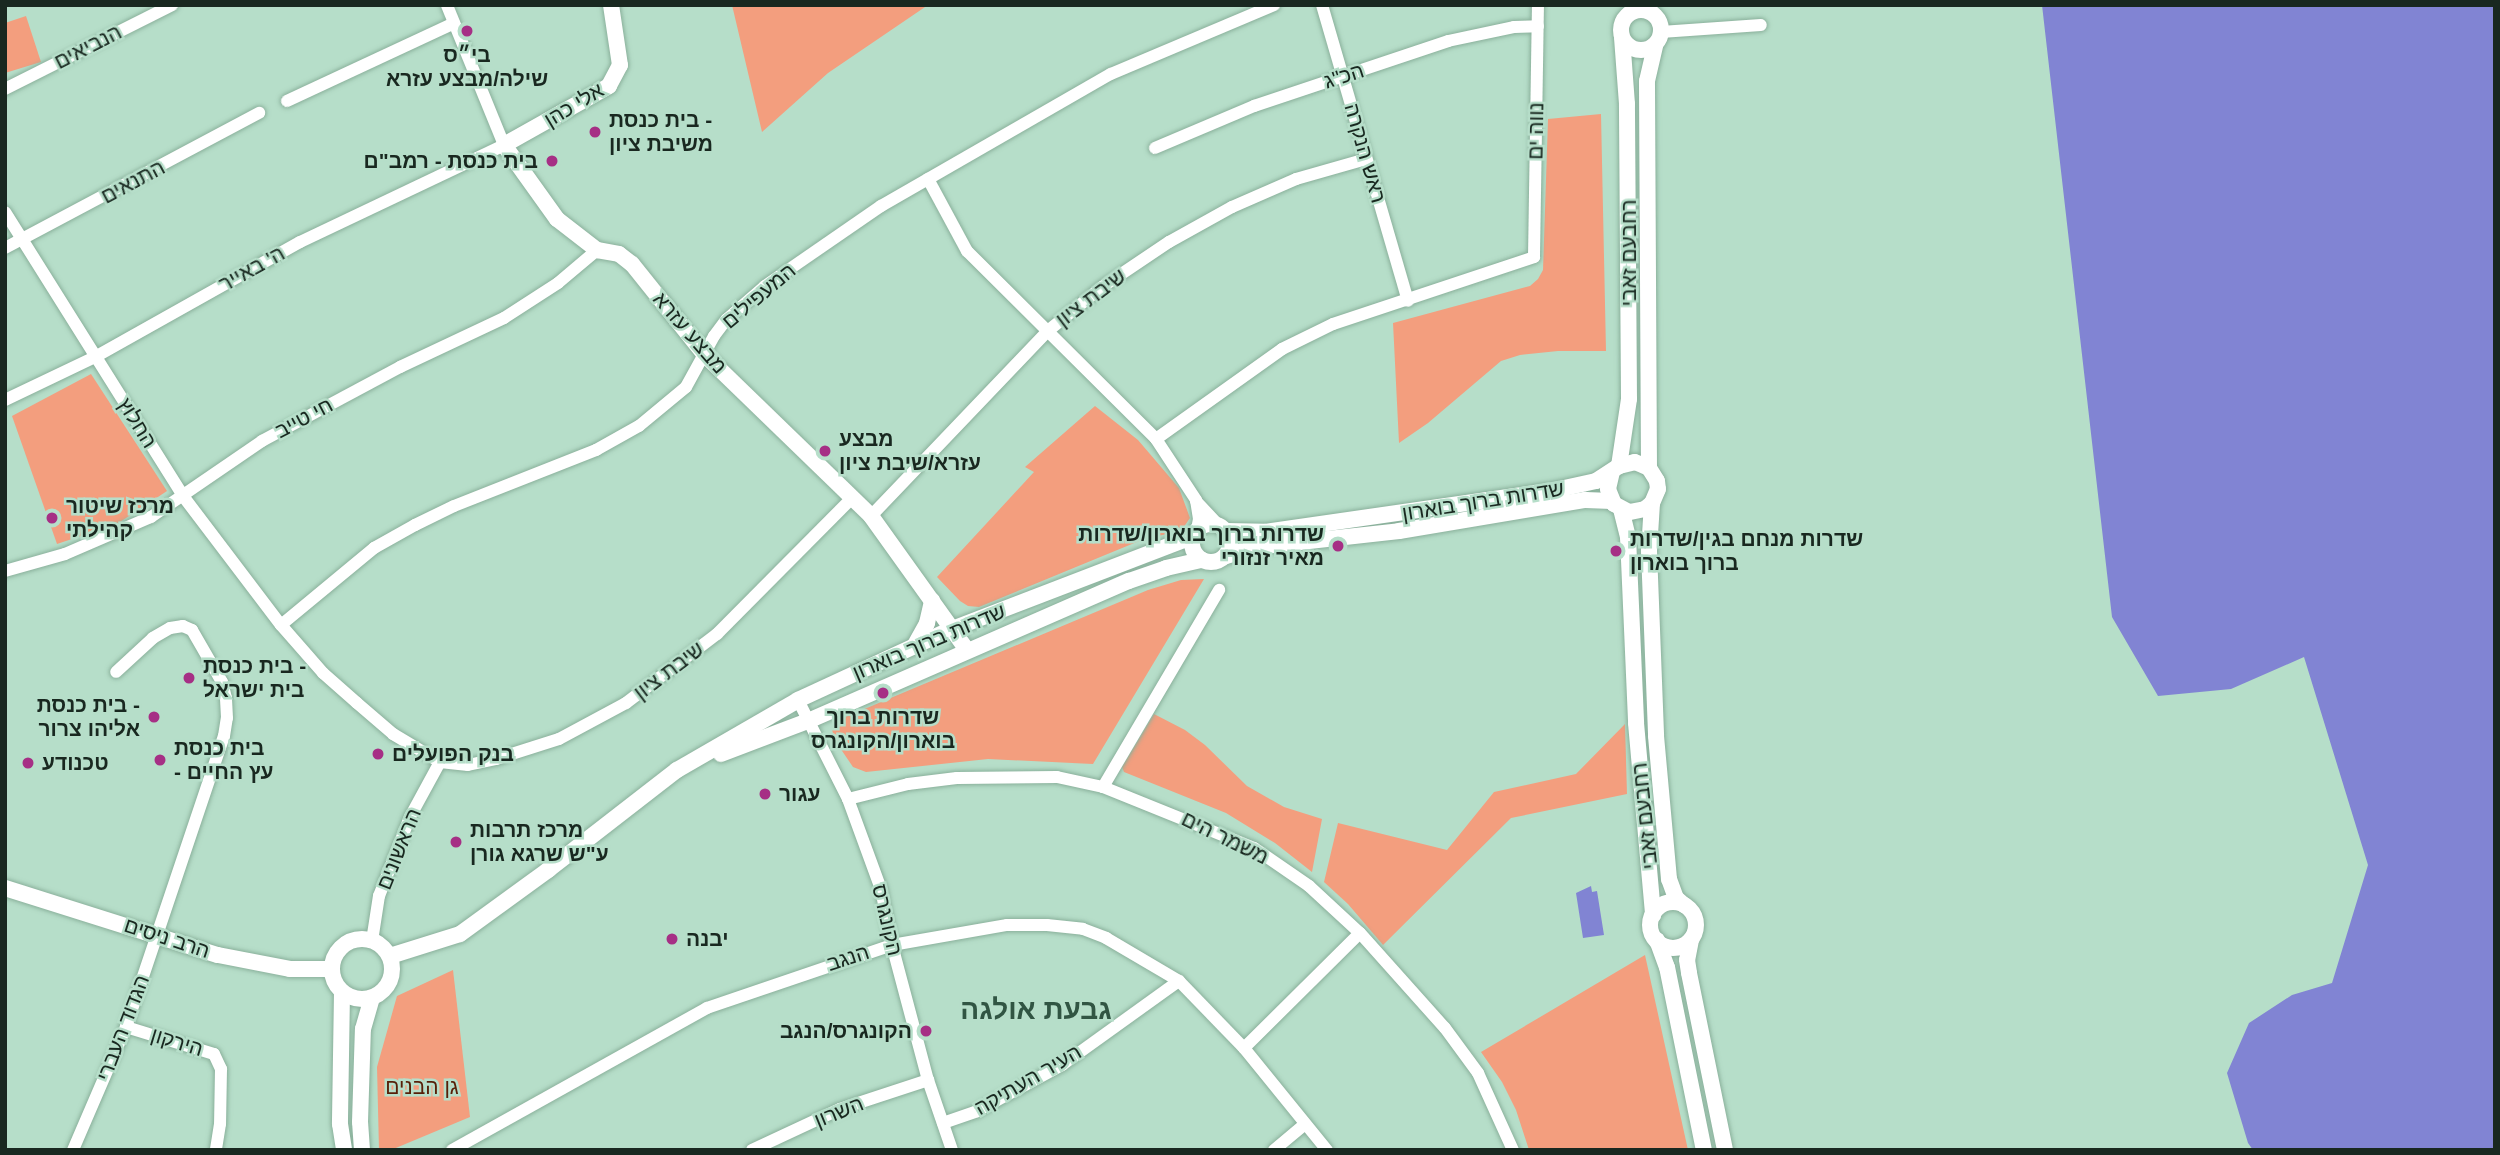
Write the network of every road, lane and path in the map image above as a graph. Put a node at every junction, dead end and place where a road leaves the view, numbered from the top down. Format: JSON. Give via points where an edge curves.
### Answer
{"nodes":[{"id":1,"x":172,"y":5,"type":"edge"},
{"id":2,"x":447,"y":5,"type":"edge"},
{"id":3,"x":611,"y":5,"type":"edge"},
{"id":4,"x":1274,"y":5,"type":"edge"},
{"id":5,"x":1322,"y":5,"type":"edge"},
{"id":6,"x":1538,"y":5,"type":"edge"},
{"id":7,"x":1653,"y":10,"type":"edge"},
{"id":8,"x":1624,"y":13,"type":"edge"},
{"id":9,"x":454,"y":23,"type":"junction"},
{"id":10,"x":1761,"y":25,"type":"dead end"},
{"id":11,"x":1538,"y":26,"type":"junction"},
{"id":12,"x":1622,"y":38,"type":"junction"},
{"id":13,"x":1658,"y":38,"type":"junction"},
{"id":14,"x":1344,"y":76,"type":"junction"},
{"id":15,"x":5,"y":89,"type":"edge"},
{"id":16,"x":287,"y":101,"type":"dead end"},
{"id":17,"x":259,"y":113,"type":"dead end"},
{"id":18,"x":504,"y":145,"type":"junction"},
{"id":19,"x":1156,"y":148,"type":"dead end"},
{"id":20,"x":1366,"y":159,"type":"junction"},
{"id":21,"x":928,"y":179,"type":"junction"},
{"id":22,"x":5,"y":212,"type":"edge"},
{"id":23,"x":21,"y":242,"type":"junction"},
{"id":24,"x":5,"y":248,"type":"edge"},
{"id":25,"x":597,"y":250,"type":"junction"},
{"id":26,"x":1408,"y":301,"type":"junction"},
{"id":27,"x":1049,"y":330,"type":"junction"},
{"id":28,"x":704,"y":354,"type":"junction"},
{"id":29,"x":95,"y":357,"type":"junction"},
{"id":30,"x":5,"y":400,"type":"edge"},
{"id":31,"x":1156,"y":439,"type":"junction"},
{"id":32,"x":1649,"y":468,"type":"junction"},
{"id":33,"x":1616,"y":469,"type":"junction"},
{"id":34,"x":183,"y":496,"type":"junction"},
{"id":35,"x":853,"y":497,"type":"junction"},
{"id":36,"x":1196,"y":500,"type":"junction"},
{"id":37,"x":1651,"y":503,"type":"junction"},
{"id":38,"x":1617,"y":505,"type":"junction"},
{"id":39,"x":871,"y":516,"type":"junction"},
{"id":40,"x":1222,"y":528,"type":"junction"},
{"id":41,"x":1194,"y":533,"type":"junction"},
{"id":42,"x":1226,"y":556,"type":"junction"},
{"id":43,"x":1202,"y":560,"type":"junction"},
{"id":44,"x":5,"y":570,"type":"edge"},
{"id":45,"x":1219,"y":590,"type":"dead end"},
{"id":46,"x":932,"y":601,"type":"junction"},
{"id":47,"x":281,"y":625,"type":"junction"},
{"id":48,"x":951,"y":629,"type":"junction"},
{"id":49,"x":915,"y":645,"type":"junction"},
{"id":50,"x":967,"y":650,"type":"junction"},
{"id":51,"x":116,"y":672,"type":"dead end"},
{"id":52,"x":798,"y":700,"type":"junction"},
{"id":53,"x":808,"y":721,"type":"junction"},
{"id":54,"x":440,"y":762,"type":"junction"},
{"id":55,"x":677,"y":770,"type":"junction"},
{"id":56,"x":1103,"y":787,"type":"junction"},
{"id":57,"x":848,"y":799,"type":"junction"},
{"id":58,"x":5,"y":888,"type":"edge"},
{"id":59,"x":1684,"y":905,"type":"junction"},
{"id":60,"x":1653,"y":915,"type":"junction"},
{"id":61,"x":1360,"y":933,"type":"junction"},
{"id":62,"x":157,"y":934,"type":"junction"},
{"id":63,"x":1657,"y":940,"type":"junction"},
{"id":64,"x":1690,"y":940,"type":"junction"},
{"id":65,"x":372,"y":941,"type":"junction"},
{"id":66,"x":429,"y":945,"type":"junction"},
{"id":67,"x":892,"y":945,"type":"junction"},
{"id":68,"x":390,"y":956,"type":"junction"},
{"id":69,"x":332,"y":970,"type":"junction"},
{"id":70,"x":391,"y":978,"type":"junction"},
{"id":71,"x":1179,"y":981,"type":"junction"},
{"id":72,"x":342,"y":992,"type":"junction"},
{"id":73,"x":372,"y":998,"type":"junction"},
{"id":74,"x":126,"y":1027,"type":"junction"},
{"id":75,"x":1244,"y":1048,"type":"junction"},
{"id":76,"x":928,"y":1080,"type":"junction"},
{"id":77,"x":943,"y":1123,"type":"junction"},
{"id":78,"x":1305,"y":1124,"type":"junction"},
{"id":79,"x":480,"y":1144,"type":"edge"},
{"id":80,"x":74,"y":1150,"type":"edge"},
{"id":81,"x":216,"y":1150,"type":"edge"},
{"id":82,"x":344,"y":1150,"type":"edge"},
{"id":83,"x":362,"y":1150,"type":"edge"},
{"id":84,"x":452,"y":1150,"type":"edge"},
{"id":85,"x":752,"y":1150,"type":"edge"},
{"id":86,"x":952,"y":1150,"type":"edge"},
{"id":87,"x":1274,"y":1150,"type":"edge"},
{"id":88,"x":1328,"y":1150,"type":"edge"},
{"id":89,"x":1513,"y":1150,"type":"edge"},
{"id":90,"x":1704,"y":1150,"type":"edge"},
{"id":91,"x":1725,"y":1150,"type":"edge"}],
"edges":[{"from":1,"to":15,"type":"street","name":"הנביאים"},
{"from":2,"to":9,"type":"street","name":"מבצע עזרא"},
{"from":3,"to":18,"type":"street","name":"אלי כהן","via":[[620,65],[609,86]]},
{"from":4,"to":21,"type":"street","name":"המעפילים","via":[[1111,74]]},
{"from":5,"to":14,"type":"street","name":"ראש הנקרה"},
{"from":6,"to":11,"type":"street","name":"נווה ים"},
{"from":7,"to":8,"type":"street"},
{"from":7,"to":13,"type":"street"},
{"from":8,"to":12,"type":"street"},
{"from":9,"to":16,"type":"street"},
{"from":9,"to":18,"type":"street","name":"מבצע עזרא"},
{"from":10,"to":13,"type":"street"},
{"from":11,"to":14,"type":"street","name":"הכ\"ג","via":[[1448,41]]},
{"from":11,"to":26,"type":"street","name":"נווה ים","via":[[1534,257]]},
{"from":12,"to":13,"type":"street","via":[[1638,51]]},
{"from":12,"to":33,"type":"street","name":"רחבעם זאבי","via":[[1627,104],[1629,386],[1625,438]]},
{"from":13,"to":32,"type":"street","name":"רחבעם זאבי","via":[[1647,81]]},
{"from":14,"to":19,"type":"street","name":"הכ\"ג","via":[[1254,106]]},
{"from":14,"to":20,"type":"street","name":"ראש הנקרה"},
{"from":17,"to":23,"type":"street","name":"התנאים"},
{"from":18,"to":25,"type":"street","name":"מבצע עזרא","via":[[557,219]]},
{"from":18,"to":29,"type":"street","name":"ה' באייר","via":[[300,242]]},
{"from":20,"to":26,"type":"street","name":"ראש הנקרה"},
{"from":20,"to":27,"type":"street","name":"שיבת ציון","via":[[1296,179],[1232,206],[1135,265]]},
{"from":21,"to":27,"type":"street","via":[[967,251]]},
{"from":21,"to":28,"type":"street","name":"המעפילים","via":[[765,286],[727,319]]},
{"from":22,"to":23,"type":"street","name":"החלוץ"},
{"from":23,"to":24,"type":"street","name":"התנאים"},
{"from":23,"to":29,"type":"street","name":"החלוץ"},
{"from":25,"to":28,"type":"street","name":"מבצע עזרא","via":[[619,254],[632,264]]},
{"from":25,"to":34,"type":"street","name":"חי טייב","via":[[558,283],[503,318],[262,441]]},
{"from":26,"to":31,"type":"street","via":[[1333,324],[1282,349]]},
{"from":27,"to":31,"type":"street"},
{"from":27,"to":39,"type":"street","name":"שיבת ציון"},
{"from":28,"to":35,"type":"street","name":"מבצע עזרא"},
{"from":28,"to":47,"type":"street","name":"המעפילים","via":[[686,387],[639,426],[596,450],[415,525],[374,548]]},
{"from":29,"to":30,"type":"street","name":"ה' באייר"},
{"from":29,"to":34,"type":"street","name":"החלוץ"},
{"from":31,"to":36,"type":"street"},
{"from":32,"to":33,"type":"street","via":[[1634,462]]},
{"from":32,"to":37,"type":"street","via":[[1658,489]]},
{"from":33,"to":38,"type":"street","via":[[1608,489]]},
{"from":33,"to":40,"type":"street","name":"שדרות ברוך בוארון","via":[[1581,485],[1430,510],[1265,532]]},
{"from":34,"to":44,"type":"street","name":"חי טייב","via":[[151,517],[65,554]]},
{"from":34,"to":47,"type":"street","name":"החלוץ"},
{"from":35,"to":39,"type":"street","name":"מבצע עזרא"},
{"from":35,"to":54,"type":"street","name":"שיבת ציון","via":[[717,634],[626,703],[559,739],[496,759],[468,765]]},
{"from":36,"to":40,"type":"street"},
{"from":36,"to":41,"type":"street","via":[[1199,519]]},
{"from":37,"to":38,"type":"street","via":[[1638,511]]},
{"from":37,"to":59,"type":"street","name":"רחבעם זאבי","via":[[1656,736],[1669,879]]},
{"from":38,"to":42,"type":"street","name":"שדרות ברוך בוארון","via":[[1585,500],[1399,531],[1255,547]]},
{"from":38,"to":60,"type":"street","name":"רחבעם זאבי","via":[[1628,537],[1636,723]]},
{"from":39,"to":46,"type":"street","name":"מבצע עזרא"},
{"from":40,"to":41,"type":"street","via":[[1206,524]]},
{"from":40,"to":42,"type":"street","via":[[1230,544]]},
{"from":41,"to":43,"type":"street","via":[[1193,551]]},
{"from":41,"to":48,"type":"street","name":"שדרות ברוך בוארון"},
{"from":42,"to":43,"type":"street","via":[[1215,562]]},
{"from":43,"to":50,"type":"street","name":"שדרות ברוך בוארון","via":[[1129,581]]},
{"from":45,"to":56,"type":"street"},
{"from":46,"to":48,"type":"street","name":"מבצע עזרא"},
{"from":46,"to":49,"type":"street"},
{"from":47,"to":54,"type":"street","name":"החלוץ","via":[[357,703],[393,734]]},
{"from":48,"to":49,"type":"street","name":"שדרות ברוך בוארון"},
{"from":48,"to":50,"type":"street","name":"מבצע עזרא"},
{"from":49,"to":52,"type":"street","name":"שדרות ברוך בוארון"},
{"from":50,"to":53,"type":"street","name":"שדרות ברוך בוארון"},
{"from":51,"to":62,"type":"street","name":"הגדוד העברי","via":[[153,638],[183,626],[192,630],[213,664],[226,698],[224,736]]},
{"from":52,"to":53,"type":"street","name":"הקונגרס"},
{"from":52,"to":55,"type":"street","name":"שדרות ברוך בוארון"},
{"from":53,"to":55,"type":"street","name":"שדרות ברוך בוארון"},
{"from":53,"to":57,"type":"street","name":"הקונגרס"},
{"from":54,"to":65,"type":"street","name":"הראשונים","via":[[410,817],[379,895]]},
{"from":55,"to":66,"type":"street","name":"שדרות ברוך בוארון","via":[[460,934]]},
{"from":56,"to":57,"type":"street","name":"משמר הים","via":[[1057,777],[957,778]]},
{"from":56,"to":61,"type":"street","name":"משמר הים","via":[[1254,848],[1309,886]]},
{"from":57,"to":67,"type":"street","name":"הקונגרס","via":[[881,889]]},
{"from":58,"to":62,"type":"street","name":"הרב ניסים"},
{"from":59,"to":60,"type":"street","via":[[1667,904]]},
{"from":59,"to":64,"type":"street","via":[[1696,921]]},
{"from":60,"to":63,"type":"street","via":[[1651,928]]},
{"from":61,"to":75,"type":"street"},
{"from":61,"to":89,"type":"street","name":"משמר הים","via":[[1445,1028],[1478,1073]]},
{"from":62,"to":69,"type":"street","name":"הרב ניסים","via":[[254,963]]},
{"from":62,"to":74,"type":"street","name":"הגדוד העברי"},
{"from":63,"to":64,"type":"street","via":[[1670,947]]},
{"from":63,"to":90,"type":"street","via":[[1667,967]]},
{"from":64,"to":91,"type":"street","via":[[1686,960]]},
{"from":65,"to":68,"type":"street"},
{"from":65,"to":69,"type":"street","via":[[355,940],[341,947]]},
{"from":66,"to":68,"type":"street","name":"שדרות ברוך בוארון"},
{"from":66,"to":70,"type":"street","name":"שדרות ברוך בוארון"},
{"from":67,"to":71,"type":"street","name":"הנגב","via":[[1007,925],[1083,929]]},
{"from":67,"to":76,"type":"street","name":"הקונגרס"},
{"from":67,"to":79,"type":"street","name":"הנגב","via":[[707,1008],[560,1087]]},
{"from":68,"to":70,"type":"street"},
{"from":69,"to":72,"type":"street"},
{"from":70,"to":73,"type":"street"},
{"from":71,"to":75,"type":"street","name":"הנגב"},
{"from":71,"to":77,"type":"street","name":"העיר העתיקה","via":[[1062,1065],[977,1111]]},
{"from":72,"to":73,"type":"street","via":[[362,1000]]},
{"from":72,"to":82,"type":"street","via":[[340,1124]]},
{"from":73,"to":83,"type":"street","via":[[363,1029]]},
{"from":74,"to":80,"type":"street","name":"הגדוד העברי"},
{"from":74,"to":81,"type":"street","name":"הירקון","via":[[214,1054],[221,1069]]},
{"from":75,"to":78,"type":"street","name":"הנגב"},
{"from":76,"to":77,"type":"street","name":"הקונגרס"},
{"from":76,"to":85,"type":"street","name":"השרון","via":[[840,1109]]},
{"from":77,"to":86,"type":"street","name":"הקונגרס"},
{"from":78,"to":87,"type":"street"},
{"from":78,"to":88,"type":"street","name":"הנגב"},
{"from":79,"to":84,"type":"street","name":"הנגב"}]}
